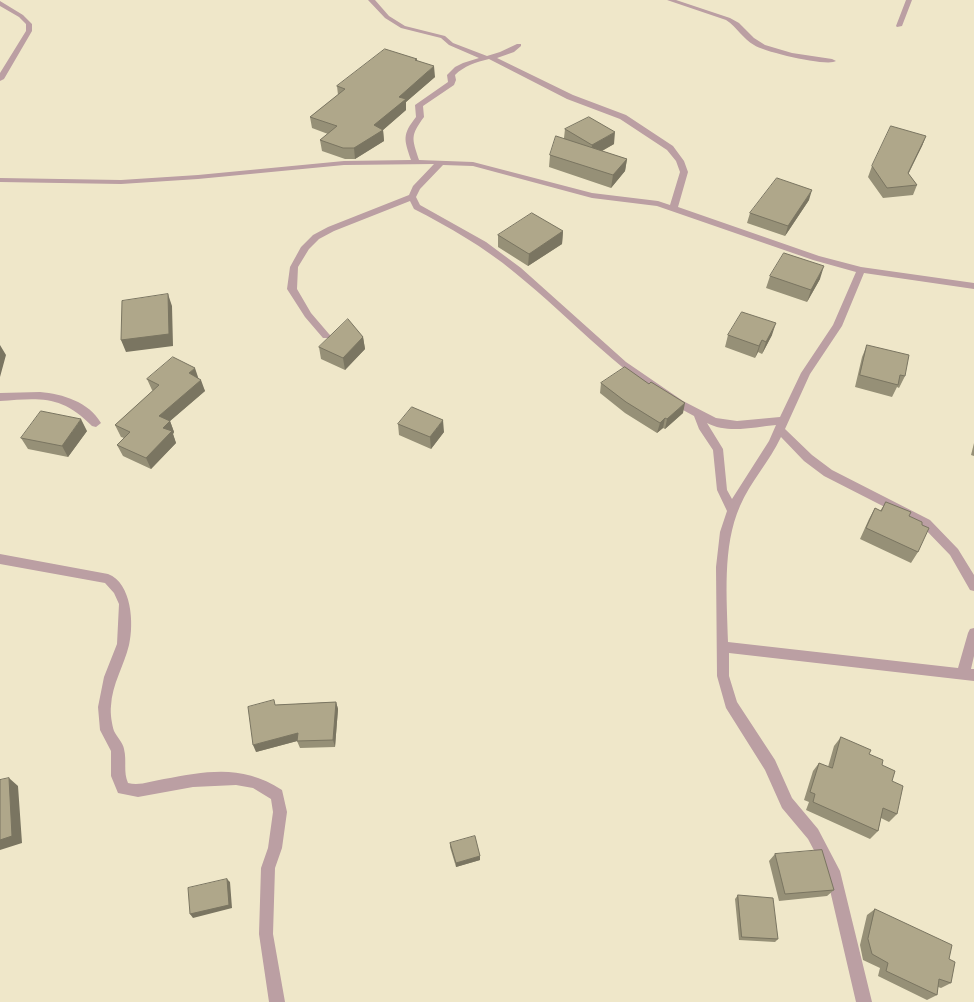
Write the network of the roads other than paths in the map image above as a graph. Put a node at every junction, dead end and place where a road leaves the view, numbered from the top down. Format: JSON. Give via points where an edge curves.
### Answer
{"nodes":[{"id":1,"x":371,"y":0,"type":"edge"},
{"id":2,"x":670,"y":0,"type":"edge"},
{"id":3,"x":909,"y":0,"type":"edge"},
{"id":4,"x":0,"y":4,"type":"edge"},
{"id":5,"x":899,"y":26,"type":"dead end"},
{"id":6,"x":519,"y":45,"type":"dead end"},
{"id":7,"x":488,"y":57,"type":"junction"},
{"id":8,"x":832,"y":62,"type":"dead end"},
{"id":9,"x":0,"y":78,"type":"edge"},
{"id":10,"x":416,"y":162,"type":"junction"},
{"id":11,"x":441,"y":162,"type":"junction"},
{"id":12,"x":0,"y":180,"type":"edge"},
{"id":13,"x":412,"y":197,"type":"junction"},
{"id":14,"x":673,"y":208,"type":"junction"},
{"id":15,"x":861,"y":270,"type":"junction"},
{"id":16,"x":974,"y":286,"type":"edge"},
{"id":17,"x":326,"y":336,"type":"dead end"},
{"id":18,"x":0,"y":398,"type":"edge"},
{"id":19,"x":699,"y":415,"type":"junction"},
{"id":20,"x":96,"y":423,"type":"dead end"},
{"id":21,"x":782,"y":425,"type":"junction"},
{"id":22,"x":733,"y":511,"type":"junction"},
{"id":23,"x":0,"y":559,"type":"edge"},
{"id":24,"x":974,"y":586,"type":"edge"},
{"id":25,"x":974,"y":633,"type":"edge"},
{"id":26,"x":723,"y":647,"type":"junction"},
{"id":27,"x":969,"y":674,"type":"edge"},
{"id":28,"x":277,"y":1002,"type":"edge"},
{"id":29,"x":864,"y":1002,"type":"edge"}],
"edges":[{"from":1,"to":7,"type":"street","via":[[386,17],[403,27],[443,37],[451,44]]},
{"from":2,"to":8,"type":"street","via":[[727,18],[739,25],[756,44],[766,48]]},
{"from":3,"to":5,"type":"street"},
{"from":4,"to":9,"type":"street","via":[[21,16],[29,24],[29,31]]},
{"from":6,"to":7,"type":"street","via":[[504,55]]},
{"from":7,"to":10,"type":"street","via":[[453,72],[451,83],[419,105],[420,117],[411,128],[408,139]]},
{"from":7,"to":14,"type":"street","via":[[570,96],[623,117],[670,148],[680,161],[684,172]]},
{"from":10,"to":11,"type":"street"},
{"from":10,"to":12,"type":"street","via":[[344,163],[121,182]]},
{"from":11,"to":13,"type":"street","via":[[416,188]]},
{"from":11,"to":14,"type":"street","via":[[472,164],[592,195]]},
{"from":13,"to":17,"type":"street","via":[[331,229],[316,237],[305,248],[294,267],[292,289],[308,315]]},
{"from":13,"to":19,"type":"street","via":[[417,207],[476,241],[518,270],[623,364],[679,404]]},
{"from":14,"to":15,"type":"street","via":[[816,258]]},
{"from":15,"to":16,"type":"street"},
{"from":15,"to":21,"type":"street","via":[[837,326],[806,373]]},
{"from":18,"to":20,"type":"street","via":[[60,398],[75,404]]},
{"from":19,"to":21,"type":"street","via":[[714,422],[737,425]]},
{"from":19,"to":22,"type":"street","via":[[718,449],[722,490]]},
{"from":21,"to":22,"type":"street"},
{"from":21,"to":24,"type":"street","via":[[808,458],[828,473],[926,523],[954,552]]},
{"from":22,"to":26,"type":"street","via":[[726,532],[722,566]]},
{"from":23,"to":28,"type":"street","via":[[108,579],[119,590],[125,604],[123,644],[110,677],[104,706],[107,730],[118,750],[118,776],[123,788],[136,792],[186,782],[248,780],[277,795],[280,812],[275,848],[268,868],[266,934]]},
{"from":25,"to":27,"type":"street"},
{"from":26,"to":27,"type":"street"},
{"from":26,"to":29,"type":"street","via":[[723,676],[731,704],[770,765],[788,803],[813,834],[833,871]]}]}
